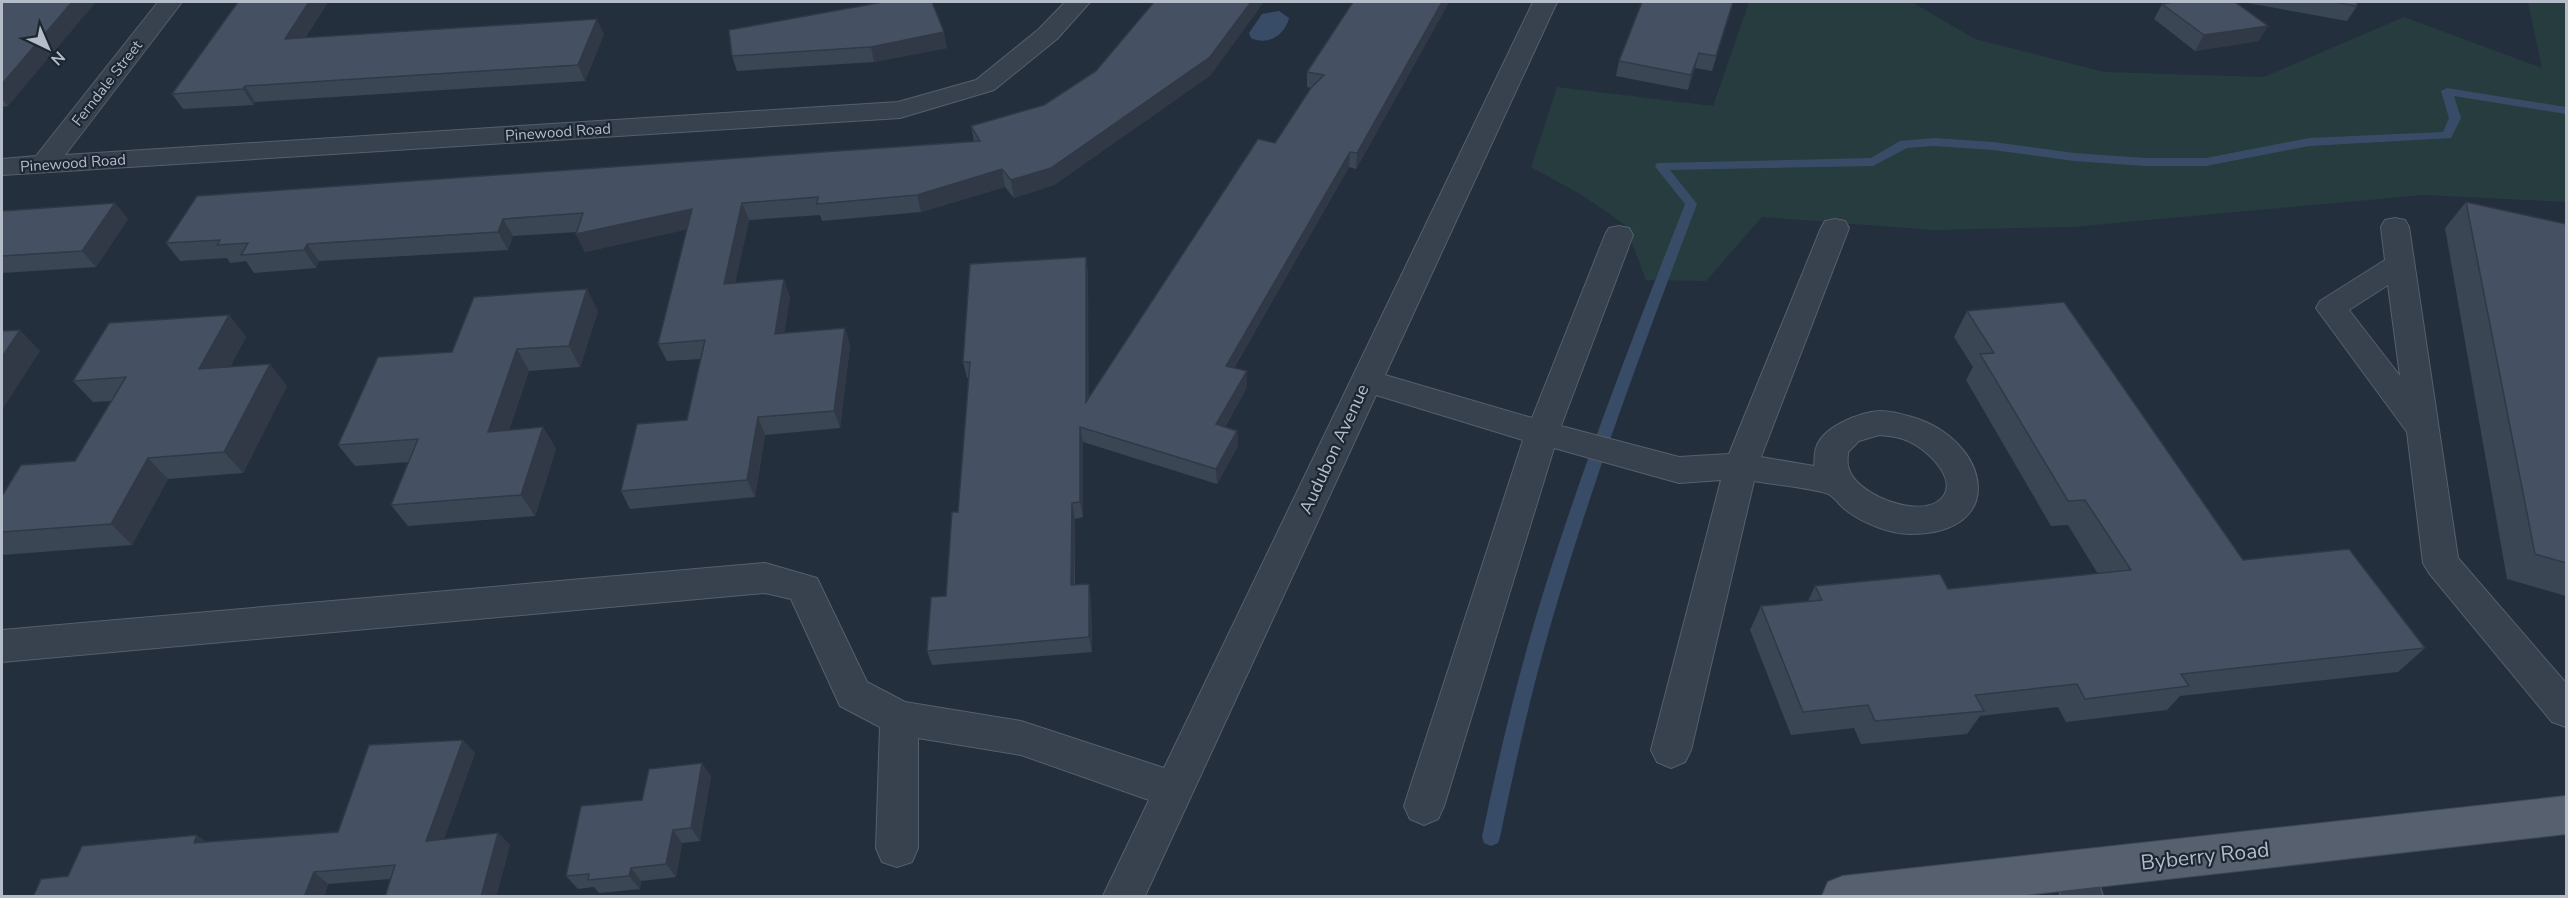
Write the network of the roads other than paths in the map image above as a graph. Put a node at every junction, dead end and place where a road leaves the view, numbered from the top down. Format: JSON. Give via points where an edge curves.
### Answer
{"nodes":[{"id":1,"x":170,"y":2,"type":"edge"},
{"id":2,"x":1078,"y":2,"type":"edge"},
{"id":3,"x":1545,"y":2,"type":"edge"},
{"id":4,"x":44,"y":164,"type":"junction"},
{"id":5,"x":2,"y":167,"type":"edge"},
{"id":6,"x":2395,"y":227,"type":"dead end"},
{"id":7,"x":1835,"y":228,"type":"dead end"},
{"id":8,"x":1619,"y":235,"type":"dead end"},
{"id":9,"x":2399,"y":264,"type":"junction"},
{"id":10,"x":1366,"y":381,"type":"junction"},
{"id":11,"x":2422,"y":429,"type":"junction"},
{"id":12,"x":1553,"y":436,"type":"junction"},
{"id":13,"x":1741,"y":466,"type":"junction"},
{"id":14,"x":1839,"y":483,"type":"dead end"},
{"id":15,"x":2,"y":646,"type":"edge"},
{"id":16,"x":2566,"y":710,"type":"edge"},
{"id":17,"x":899,"y":718,"type":"junction"},
{"id":18,"x":1671,"y":750,"type":"dead end"},
{"id":19,"x":1174,"y":790,"type":"junction"},
{"id":20,"x":1424,"y":806,"type":"dead end"},
{"id":21,"x":2566,"y":814,"type":"edge"},
{"id":22,"x":897,"y":848,"type":"dead end"},
{"id":23,"x":2079,"y":884,"type":"edge"},
{"id":24,"x":1124,"y":897,"type":"edge"},
{"id":25,"x":1843,"y":897,"type":"edge"}],
"edges":[{"from":1,"to":4,"type":"street","name":"Ferndale Street"},
{"from":2,"to":4,"type":"street","name":"Pinewood Road","via":[[1048,34],[985,85],[900,110]]},
{"from":3,"to":10,"type":"street","name":"Audubon Avenue"},
{"from":4,"to":5,"type":"street","name":"Pinewood Road"},
{"from":6,"to":9,"type":"street"},
{"from":7,"to":13,"type":"street"},
{"from":8,"to":12,"type":"street"},
{"from":9,"to":11,"type":"street"},
{"from":9,"to":11,"type":"street","via":[[2331,308]]},
{"from":10,"to":12,"type":"street"},
{"from":10,"to":19,"type":"street","name":"Audubon Avenue"},
{"from":11,"to":16,"type":"street","via":[[2441,563]]},
{"from":12,"to":13,"type":"street","via":[[1679,470]]},
{"from":12,"to":20,"type":"street"},
{"from":13,"to":14,"type":"street"},
{"from":13,"to":18,"type":"street"},
{"from":15,"to":17,"type":"street","via":[[765,578],[804,588],[853,694]]},
{"from":17,"to":19,"type":"street","via":[[1021,738]]},
{"from":17,"to":22,"type":"street"},
{"from":19,"to":24,"type":"street","name":"Audubon Avenue"},
{"from":21,"to":23,"type":"main road","name":"Byberry Road"},
{"from":23,"to":25,"type":"main road","name":"Byberry Road"}]}
